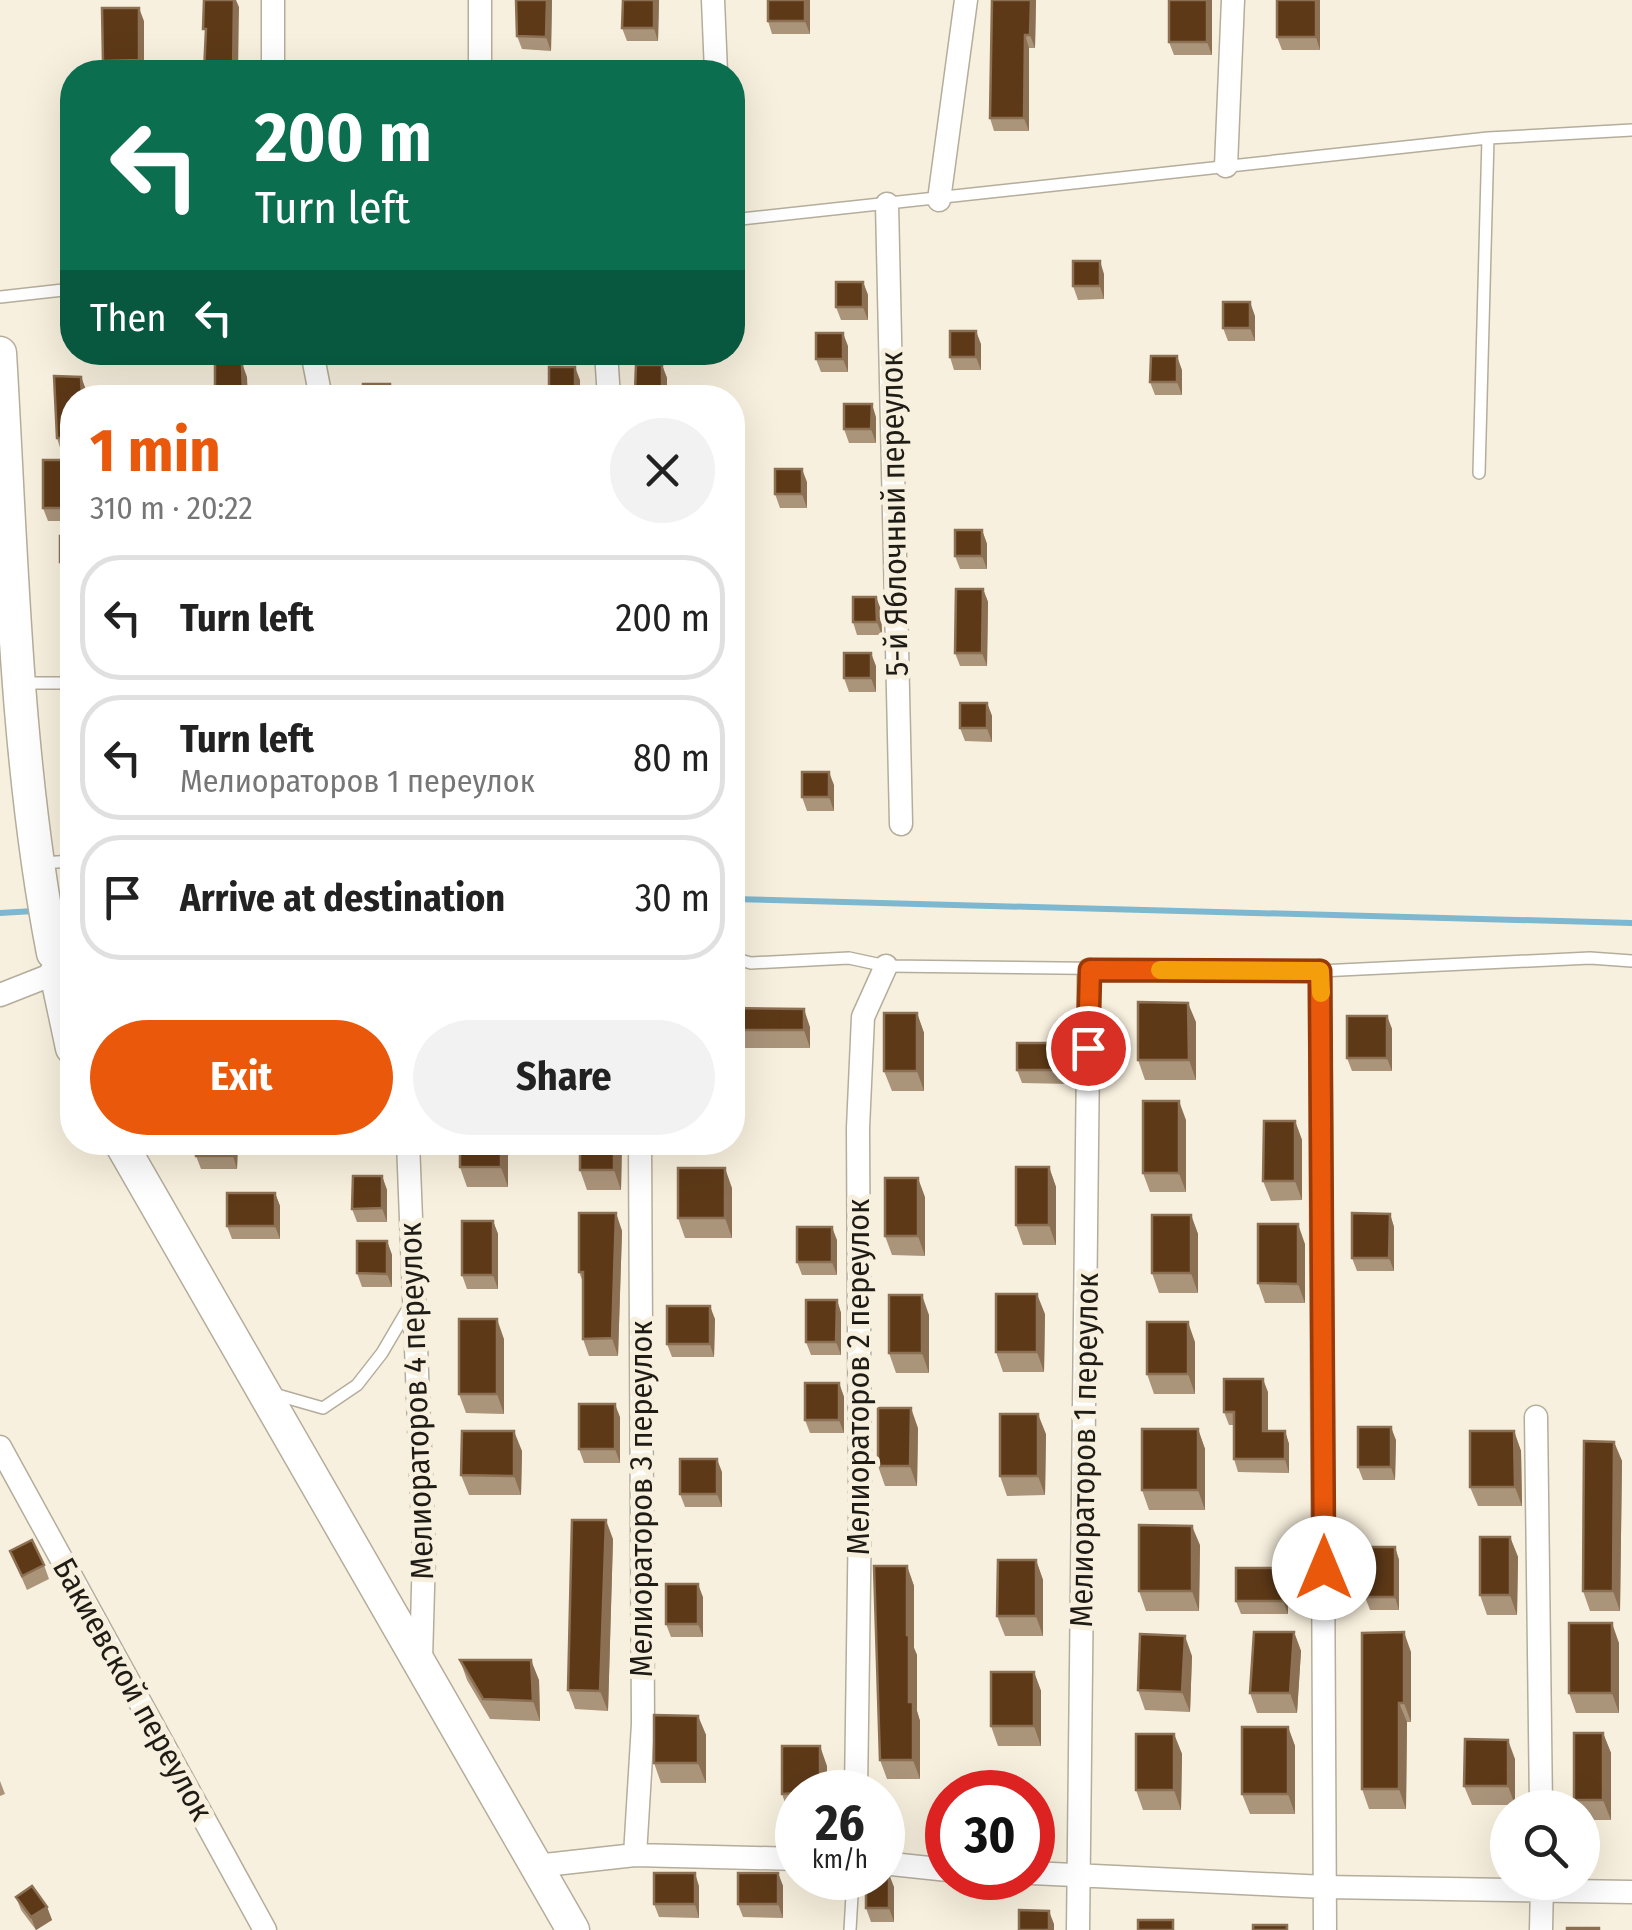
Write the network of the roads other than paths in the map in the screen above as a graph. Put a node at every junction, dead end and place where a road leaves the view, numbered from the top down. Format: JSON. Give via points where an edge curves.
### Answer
{"nodes":[{"id":1,"x":273,"y":0,"type":"edge"},
{"id":2,"x":480,"y":0,"type":"edge"},
{"id":3,"x":713,"y":0,"type":"edge"},
{"id":4,"x":966,"y":0,"type":"edge"},
{"id":5,"x":1232,"y":0,"type":"edge"},
{"id":6,"x":273,"y":60,"type":"edge"},
{"id":7,"x":480,"y":60,"type":"edge"},
{"id":8,"x":716,"y":60,"type":"edge"},
{"id":9,"x":1632,"y":130,"type":"edge"},
{"id":10,"x":1488,"y":138,"type":"junction"},
{"id":11,"x":1226,"y":166,"type":"junction"},
{"id":12,"x":939,"y":200,"type":"junction"},
{"id":13,"x":886,"y":204,"type":"junction"},
{"id":14,"x":745,"y":219,"type":"edge"},
{"id":15,"x":60,"y":290,"type":"edge"},
{"id":16,"x":0,"y":297,"type":"edge"},
{"id":17,"x":0,"y":353,"type":"edge"},
{"id":18,"x":1479,"y":473,"type":"dead end"},
{"id":19,"x":21,"y":683,"type":"junction"},
{"id":20,"x":60,"y":683,"type":"edge"},
{"id":21,"x":900,"y":824,"type":"dead end"},
{"id":22,"x":60,"y":862,"type":"edge"},
{"id":23,"x":36,"y":863,"type":"junction"},
{"id":24,"x":57,"y":959,"type":"junction"},
{"id":25,"x":745,"y":961,"type":"edge"},
{"id":26,"x":1632,"y":961,"type":"edge"},
{"id":27,"x":886,"y":966,"type":"junction"},
{"id":28,"x":1090,"y":970,"type":"junction"},
{"id":29,"x":1320,"y":971,"type":"junction"},
{"id":30,"x":60,"y":977,"type":"edge"},
{"id":31,"x":0,"y":995,"type":"edge"},
{"id":32,"x":127,"y":1155,"type":"edge"},
{"id":33,"x":408,"y":1155,"type":"edge"},
{"id":34,"x":640,"y":1155,"type":"edge"},
{"id":35,"x":414,"y":1299,"type":"junction"},
{"id":36,"x":260,"y":1390,"type":"junction"},
{"id":37,"x":1536,"y":1417,"type":"dead end"},
{"id":38,"x":0,"y":1447,"type":"edge"},
{"id":39,"x":421,"y":1660,"type":"junction"},
{"id":40,"x":856,"y":1770,"type":"edge"},
{"id":41,"x":1541,"y":1790,"type":"edge"},
{"id":42,"x":634,"y":1855,"type":"junction"},
{"id":43,"x":775,"y":1858,"type":"edge"},
{"id":44,"x":536,"y":1866,"type":"junction"},
{"id":45,"x":1055,"y":1873,"type":"edge"},
{"id":46,"x":1078,"y":1873,"type":"junction"},
{"id":47,"x":1326,"y":1887,"type":"junction"},
{"id":48,"x":1490,"y":1887,"type":"edge"},
{"id":49,"x":1600,"y":1890,"type":"edge"},
{"id":50,"x":1632,"y":1892,"type":"edge"},
{"id":51,"x":852,"y":1900,"type":"edge"},
{"id":52,"x":1542,"y":1900,"type":"edge"},
{"id":53,"x":265,"y":1930,"type":"edge"},
{"id":54,"x":573,"y":1930,"type":"edge"},
{"id":55,"x":850,"y":1930,"type":"edge"},
{"id":56,"x":1078,"y":1930,"type":"edge"},
{"id":57,"x":1325,"y":1930,"type":"edge"},
{"id":58,"x":1541,"y":1930,"type":"edge"}],
"edges":[{"from":1,"to":6,"type":"street"},
{"from":2,"to":7,"type":"street"},
{"from":3,"to":8,"type":"street"},
{"from":4,"to":12,"type":"street"},
{"from":5,"to":11,"type":"street"},
{"from":9,"to":10,"type":"lane"},
{"from":10,"to":11,"type":"lane"},
{"from":10,"to":18,"type":"lane"},
{"from":11,"to":12,"type":"lane"},
{"from":12,"to":13,"type":"lane"},
{"from":13,"to":14,"type":"lane"},
{"from":13,"to":21,"type":"street","name":"5-й Яблочный переулок"},
{"from":15,"to":16,"type":"lane"},
{"from":17,"to":19,"type":"street"},
{"from":19,"to":20,"type":"lane"},
{"from":19,"to":23,"type":"street"},
{"from":22,"to":23,"type":"lane"},
{"from":23,"to":24,"type":"street"},
{"from":24,"to":30,"type":"street"},
{"from":24,"to":31,"type":"street"},
{"from":25,"to":27,"type":"lane","via":[[849,958]]},
{"from":26,"to":29,"type":"lane"},
{"from":27,"to":28,"type":"lane"},
{"from":27,"to":40,"type":"street","name":"Мелиораторов 2 переулок","via":[[863,1018],[858,1128]]},
{"from":28,"to":29,"type":"lane"},
{"from":28,"to":46,"type":"street","name":"Мелиораторов 1 переулок"},
{"from":29,"to":47,"type":"street"},
{"from":32,"to":36,"type":"street"},
{"from":33,"to":35,"type":"street","name":"Мелиораторов 4 переулок"},
{"from":34,"to":42,"type":"street","name":"Мелиораторов 3 переулок","via":[[644,1724]]},
{"from":35,"to":36,"type":"lane","via":[[356,1385],[323,1408]]},
{"from":35,"to":39,"type":"street","name":"Мелиораторов 4 переулок","via":[[424,1552]]},
{"from":36,"to":39,"type":"street"},
{"from":37,"to":41,"type":"street"},
{"from":38,"to":53,"type":"street","name":"Бакиевской переулок"},
{"from":39,"to":44,"type":"street"},
{"from":42,"to":43,"type":"street"},
{"from":42,"to":44,"type":"street"},
{"from":44,"to":54,"type":"street"},
{"from":45,"to":46,"type":"street"},
{"from":46,"to":47,"type":"street"},
{"from":46,"to":56,"type":"street","name":"Мелиораторов 1 переулок"},
{"from":47,"to":48,"type":"street"},
{"from":47,"to":57,"type":"street"},
{"from":49,"to":50,"type":"street"},
{"from":51,"to":55,"type":"lane"},
{"from":52,"to":58,"type":"street"}]}
